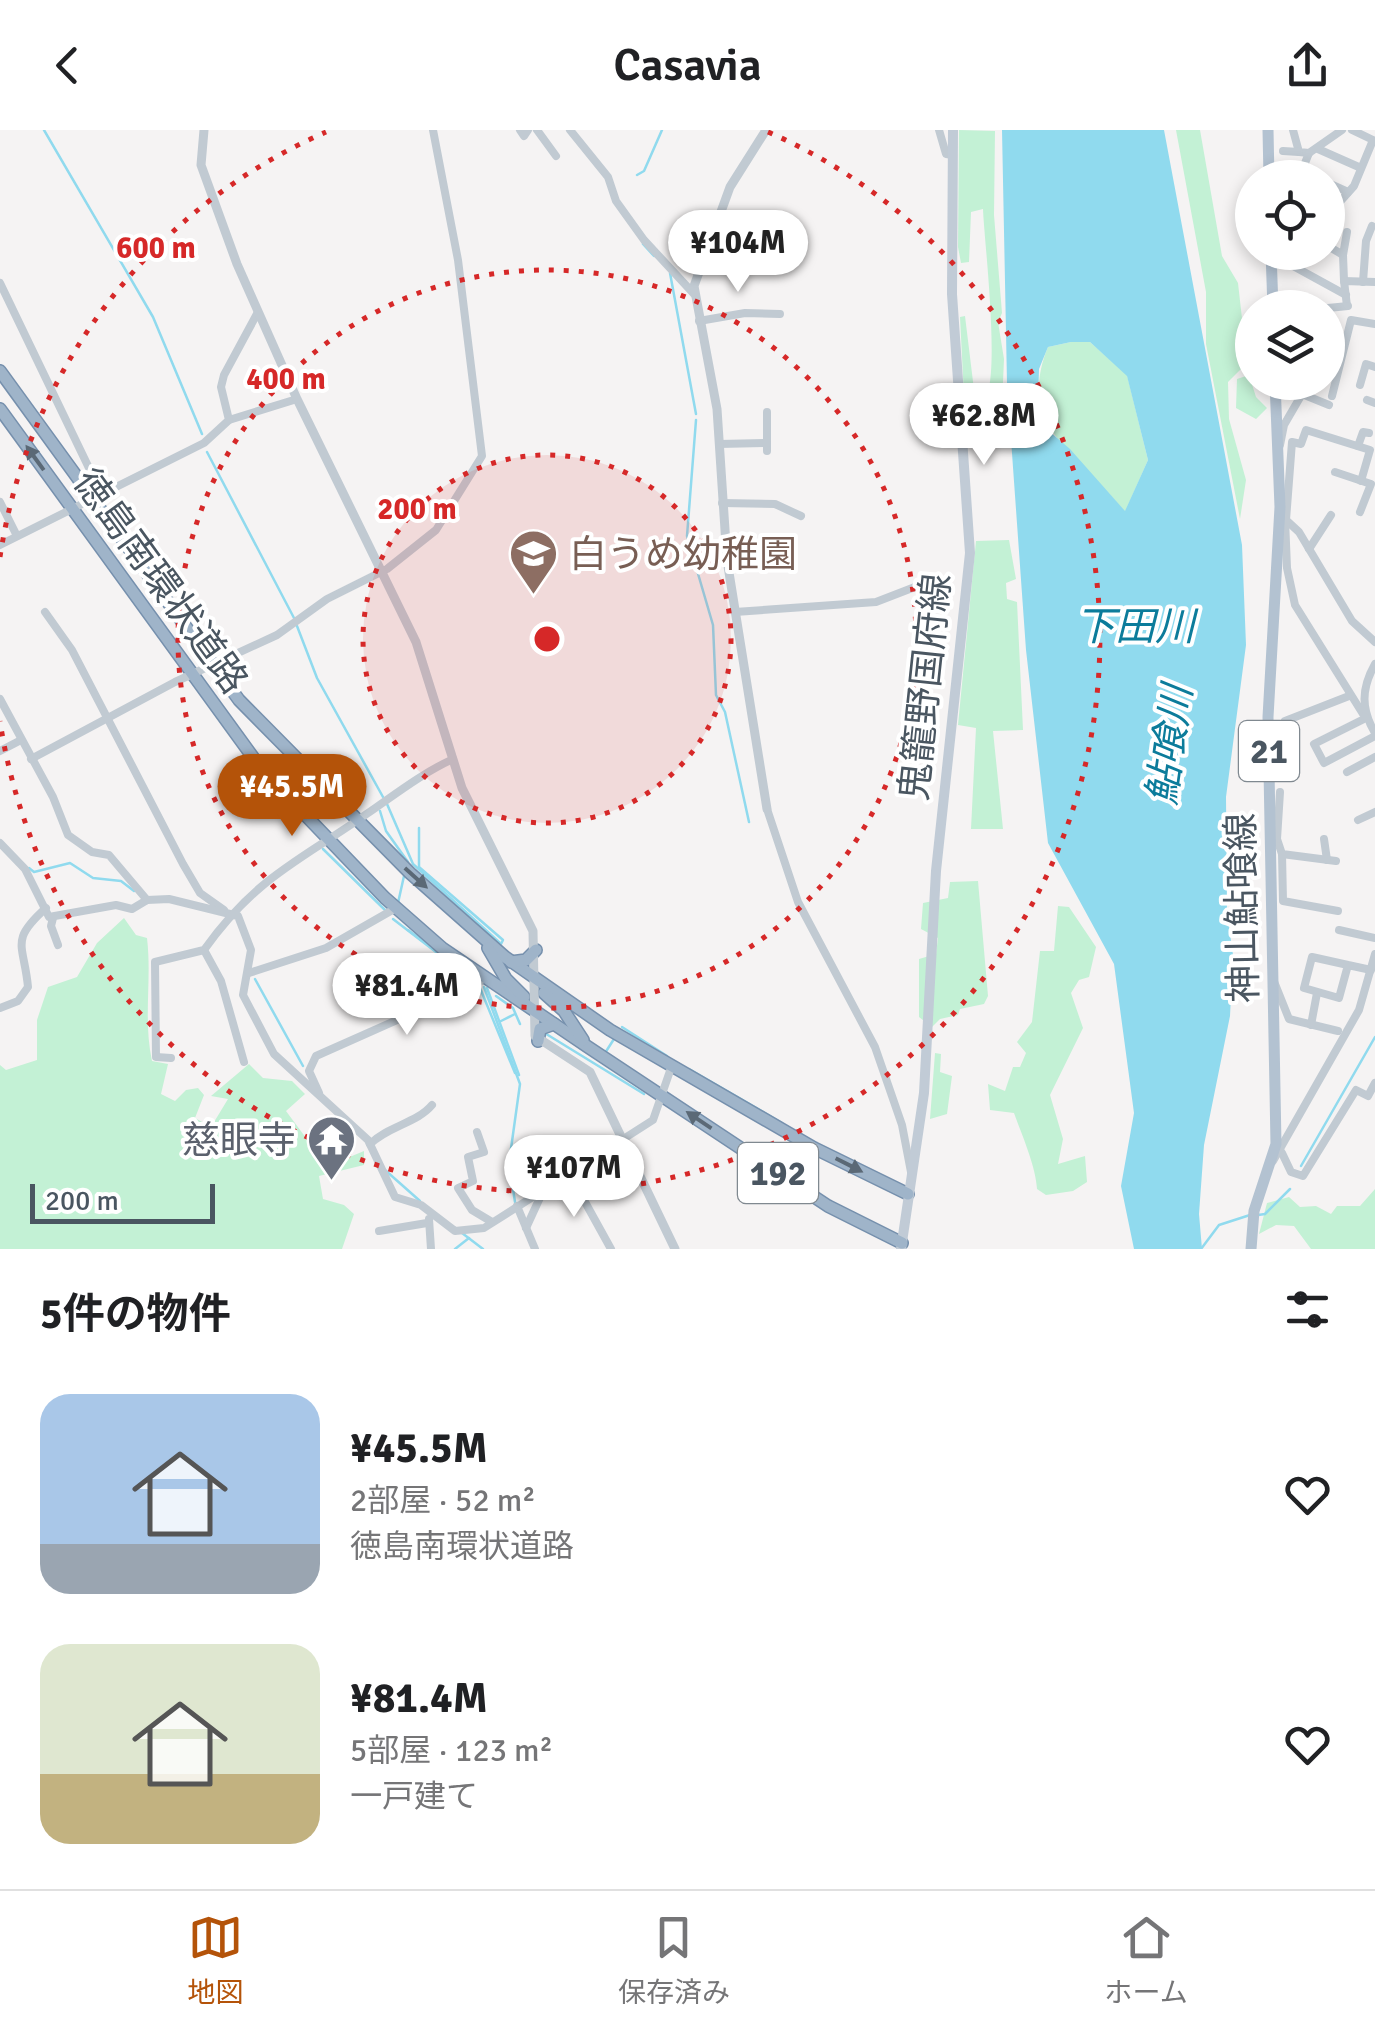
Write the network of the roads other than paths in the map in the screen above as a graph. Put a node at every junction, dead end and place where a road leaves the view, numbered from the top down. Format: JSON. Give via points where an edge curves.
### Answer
{"nodes":[{"id":1,"x":204,"y":130,"type":"edge"},
{"id":2,"x":433,"y":130,"type":"edge"},
{"id":3,"x":520,"y":130,"type":"edge"},
{"id":4,"x":528,"y":130,"type":"edge"},
{"id":5,"x":537,"y":130,"type":"edge"},
{"id":6,"x":570,"y":130,"type":"edge"},
{"id":7,"x":766,"y":130,"type":"edge"},
{"id":8,"x":939,"y":130,"type":"edge"},
{"id":9,"x":953,"y":130,"type":"edge"},
{"id":10,"x":1268,"y":130,"type":"edge"},
{"id":11,"x":1293,"y":130,"type":"edge"},
{"id":12,"x":1342,"y":130,"type":"edge"},
{"id":13,"x":1352,"y":130,"type":"edge"},
{"id":14,"x":1374,"y":138,"type":"edge"},
{"id":15,"x":1283,"y":151,"type":"dead end"},
{"id":16,"x":1314,"y":151,"type":"junction"},
{"id":17,"x":1298,"y":152,"type":"junction"},
{"id":18,"x":952,"y":155,"type":"junction"},
{"id":19,"x":556,"y":156,"type":"dead end"},
{"id":20,"x":1269,"y":160,"type":"edge"},
{"id":21,"x":1309,"y":160,"type":"edge"},
{"id":22,"x":1361,"y":168,"type":"junction"},
{"id":23,"x":1345,"y":191,"type":"edge"},
{"id":24,"x":1348,"y":192,"type":"junction"},
{"id":25,"x":1345,"y":195,"type":"edge"},
{"id":26,"x":1372,"y":226,"type":"dead end"},
{"id":27,"x":1348,"y":232,"type":"dead end"},
{"id":28,"x":1345,"y":246,"type":"edge"},
{"id":29,"x":1301,"y":270,"type":"edge"},
{"id":30,"x":1344,"y":270,"type":"edge"},
{"id":31,"x":1344,"y":281,"type":"junction"},
{"id":32,"x":1363,"y":282,"type":"junction"},
{"id":33,"x":1375,"y":282,"type":"edge"},
{"id":34,"x":0,"y":283,"type":"edge"},
{"id":35,"x":694,"y":294,"type":"junction"},
{"id":36,"x":1346,"y":294,"type":"junction"},
{"id":37,"x":1345,"y":306,"type":"edge"},
{"id":38,"x":1348,"y":306,"type":"junction"},
{"id":39,"x":258,"y":312,"type":"junction"},
{"id":40,"x":780,"y":314,"type":"dead end"},
{"id":41,"x":1351,"y":320,"type":"junction"},
{"id":42,"x":699,"y":322,"type":"junction"},
{"id":43,"x":1375,"y":324,"type":"edge"},
{"id":44,"x":1345,"y":344,"type":"edge"},
{"id":45,"x":1375,"y":365,"type":"edge"},
{"id":46,"x":0,"y":371,"type":"edge"},
{"id":47,"x":1358,"y":380,"type":"dead end"},
{"id":48,"x":297,"y":399,"type":"junction"},
{"id":49,"x":1276,"y":400,"type":"edge"},
{"id":50,"x":1299,"y":400,"type":"edge"},
{"id":51,"x":0,"y":409,"type":"edge"},
{"id":52,"x":767,"y":412,"type":"dead end"},
{"id":53,"x":229,"y":420,"type":"junction"},
{"id":54,"x":1369,"y":433,"type":"dead end"},
{"id":55,"x":719,"y":444,"type":"junction"},
{"id":56,"x":1358,"y":446,"type":"junction"},
{"id":57,"x":1277,"y":448,"type":"junction"},
{"id":58,"x":1336,"y":472,"type":"dead end"},
{"id":59,"x":1361,"y":480,"type":"junction"},
{"id":60,"x":96,"y":496,"type":"junction"},
{"id":61,"x":0,"y":502,"type":"edge"},
{"id":62,"x":722,"y":503,"type":"junction"},
{"id":63,"x":1280,"y":506,"type":"junction"},
{"id":64,"x":71,"y":509,"type":"junction"},
{"id":65,"x":1360,"y":512,"type":"dead end"},
{"id":66,"x":1330,"y":515,"type":"dead end"},
{"id":67,"x":801,"y":516,"type":"dead end"},
{"id":68,"x":1286,"y":520,"type":"junction"},
{"id":69,"x":17,"y":536,"type":"junction"},
{"id":70,"x":0,"y":545,"type":"edge"},
{"id":71,"x":1309,"y":549,"type":"junction"},
{"id":72,"x":382,"y":571,"type":"junction"},
{"id":73,"x":920,"y":585,"type":"dead end"},
{"id":74,"x":45,"y":612,"type":"dead end"},
{"id":75,"x":735,"y":612,"type":"junction"},
{"id":76,"x":1375,"y":642,"type":"edge"},
{"id":77,"x":1375,"y":664,"type":"edge"},
{"id":78,"x":214,"y":668,"type":"junction"},
{"id":79,"x":192,"y":675,"type":"junction"},
{"id":80,"x":1350,"y":696,"type":"junction"},
{"id":81,"x":0,"y":699,"type":"edge"},
{"id":82,"x":11,"y":714,"type":"junction"},
{"id":83,"x":1365,"y":716,"type":"junction"},
{"id":84,"x":0,"y":717,"type":"edge"},
{"id":85,"x":108,"y":718,"type":"junction"},
{"id":86,"x":1285,"y":721,"type":"dead end"},
{"id":87,"x":1375,"y":734,"type":"edge"},
{"id":88,"x":21,"y":740,"type":"junction"},
{"id":89,"x":0,"y":751,"type":"edge"},
{"id":90,"x":1375,"y":758,"type":"edge"},
{"id":91,"x":32,"y":759,"type":"junction"},
{"id":92,"x":453,"y":759,"type":"junction"},
{"id":93,"x":1348,"y":772,"type":"dead end"},
{"id":94,"x":1280,"y":792,"type":"dead end"},
{"id":95,"x":767,"y":809,"type":"joint"},
{"id":96,"x":1375,"y":812,"type":"edge"},
{"id":97,"x":356,"y":820,"type":"junction"},
{"id":98,"x":1358,"y":820,"type":"dead end"},
{"id":99,"x":1274,"y":838,"type":"junction"},
{"id":100,"x":1324,"y":839,"type":"dead end"},
{"id":101,"x":326,"y":841,"type":"junction"},
{"id":102,"x":0,"y":843,"type":"edge"},
{"id":103,"x":1282,"y":854,"type":"junction"},
{"id":104,"x":128,"y":855,"type":"dead end"},
{"id":105,"x":116,"y":862,"type":"junction"},
{"id":106,"x":154,"y":897,"type":"junction"},
{"id":107,"x":46,"y":908,"type":"junction"},
{"id":108,"x":396,"y":908,"type":"junction"},
{"id":109,"x":1338,"y":910,"type":"dead end"},
{"id":110,"x":227,"y":911,"type":"junction"},
{"id":111,"x":53,"y":918,"type":"junction"},
{"id":112,"x":1339,"y":930,"type":"dead end"},
{"id":113,"x":480,"y":936,"type":"junction"},
{"id":114,"x":1375,"y":938,"type":"edge"},
{"id":115,"x":58,"y":945,"type":"dead end"},
{"id":116,"x":204,"y":950,"type":"junction"},
{"id":117,"x":536,"y":950,"type":"junction"},
{"id":118,"x":1375,"y":954,"type":"edge"},
{"id":119,"x":512,"y":962,"type":"junction"},
{"id":120,"x":1348,"y":965,"type":"junction"},
{"id":121,"x":1371,"y":970,"type":"junction"},
{"id":122,"x":248,"y":972,"type":"junction"},
{"id":123,"x":484,"y":976,"type":"junction"},
{"id":124,"x":536,"y":980,"type":"junction"},
{"id":125,"x":1273,"y":980,"type":"junction"},
{"id":126,"x":1317,"y":992,"type":"junction"},
{"id":127,"x":243,"y":995,"type":"junction"},
{"id":128,"x":0,"y":1008,"type":"edge"},
{"id":129,"x":533,"y":1009,"type":"junction"},
{"id":130,"x":232,"y":1018,"type":"junction"},
{"id":131,"x":554,"y":1024,"type":"junction"},
{"id":132,"x":1312,"y":1025,"type":"junction"},
{"id":133,"x":1338,"y":1031,"type":"dead end"},
{"id":134,"x":538,"y":1040,"type":"junction"},
{"id":135,"x":588,"y":1048,"type":"junction"},
{"id":136,"x":170,"y":1058,"type":"dead end"},
{"id":137,"x":244,"y":1062,"type":"dead end"},
{"id":138,"x":671,"y":1068,"type":"junction"},
{"id":139,"x":1375,"y":1082,"type":"edge"},
{"id":140,"x":661,"y":1094,"type":"junction"},
{"id":141,"x":321,"y":1097,"type":"junction"},
{"id":142,"x":432,"y":1104,"type":"dead end"},
{"id":143,"x":478,"y":1132,"type":"dead end"},
{"id":144,"x":621,"y":1139,"type":"junction"},
{"id":145,"x":370,"y":1144,"type":"junction"},
{"id":146,"x":1278,"y":1157,"type":"junction"},
{"id":147,"x":911,"y":1172,"type":"junction"},
{"id":148,"x":569,"y":1174,"type":"junction"},
{"id":149,"x":543,"y":1190,"type":"junction"},
{"id":150,"x":908,"y":1194,"type":"junction"},
{"id":151,"x":517,"y":1206,"type":"junction"},
{"id":152,"x":432,"y":1214,"type":"junction"},
{"id":153,"x":492,"y":1222,"type":"junction"},
{"id":154,"x":427,"y":1224,"type":"junction"},
{"id":155,"x":526,"y":1228,"type":"junction"},
{"id":156,"x":379,"y":1232,"type":"dead end"},
{"id":157,"x":901,"y":1246,"type":"edge"},
{"id":158,"x":608,"y":1248,"type":"edge"},
{"id":159,"x":431,"y":1249,"type":"edge"},
{"id":160,"x":535,"y":1249,"type":"edge"},
{"id":161,"x":676,"y":1249,"type":"edge"},
{"id":162,"x":1251,"y":1249,"type":"edge"}],
"edges":[{"from":1,"to":39,"type":"street","via":[[201,165]]},
{"from":2,"to":72,"type":"street","via":[[458,260],[482,456],[428,540]]},
{"from":3,"to":4,"type":"street","via":[[524,136]]},
{"from":5,"to":19,"type":"street"},
{"from":6,"to":35,"type":"street","via":[[644,240]]},
{"from":7,"to":35,"type":"street","via":[[730,188]]},
{"from":8,"to":18,"type":"street"},
{"from":9,"to":18,"type":"main road","name":"鬼籠野国府線"},
{"from":10,"to":20,"type":"main road"},
{"from":11,"to":17,"type":"street"},
{"from":12,"to":16,"type":"street"},
{"from":13,"to":14,"type":"street"},
{"from":14,"to":22,"type":"street"},
{"from":15,"to":17,"type":"street"},
{"from":16,"to":17,"type":"street"},
{"from":16,"to":21,"type":"street"},
{"from":16,"to":22,"type":"street"},
{"from":18,"to":147,"type":"main road","name":"鬼籠野国府線","via":[[952,294],[970,553],[936,871],[924,1093]]},
{"from":22,"to":24,"type":"street"},
{"from":23,"to":24,"type":"street"},
{"from":24,"to":25,"type":"street"},
{"from":26,"to":32,"type":"street"},
{"from":27,"to":28,"type":"street"},
{"from":29,"to":36,"type":"street"},
{"from":30,"to":31,"type":"street"},
{"from":31,"to":32,"type":"street"},
{"from":31,"to":36,"type":"street"},
{"from":32,"to":33,"type":"street"},
{"from":34,"to":60,"type":"street"},
{"from":35,"to":42,"type":"street"},
{"from":36,"to":38,"type":"street"},
{"from":37,"to":38,"type":"street"},
{"from":38,"to":41,"type":"street"},
{"from":39,"to":48,"type":"street"},
{"from":39,"to":53,"type":"street","via":[[224,375]]},
{"from":40,"to":42,"type":"street"},
{"from":41,"to":43,"type":"street"},
{"from":41,"to":44,"type":"street"},
{"from":42,"to":55,"type":"street"},
{"from":45,"to":47,"type":"street","via":[[1366,364]]},
{"from":46,"to":60,"type":"highway","name":"徳島南環状道路","number":"192"},
{"from":48,"to":53,"type":"street"},
{"from":48,"to":72,"type":"street"},
{"from":49,"to":57,"type":"main road","name":"神山鮎喰線","number":"21"},
{"from":50,"to":57,"type":"street"},
{"from":64,"to":51,"type":"highway","name":"徳島南環状道路","number":"192","one_way":true},
{"from":52,"to":55,"type":"street","via":[[767,447]]},
{"from":53,"to":60,"type":"street","via":[[191,451]]},
{"from":54,"to":56,"type":"street","via":[[1363,432]]},
{"from":55,"to":62,"type":"street"},
{"from":56,"to":59,"type":"street","via":[[1370,450]]},
{"from":56,"to":68,"type":"street","via":[[1306,430],[1301,444],[1292,442]]},
{"from":57,"to":63,"type":"main road","name":"神山鮎喰線","number":"21"},
{"from":58,"to":59,"type":"street"},
{"from":59,"to":65,"type":"street","via":[[1370,484]]},
{"from":60,"to":64,"type":"street"},
{"from":60,"to":78,"type":"highway","name":"徳島南環状道路","number":"192"},
{"from":61,"to":69,"type":"street"},
{"from":62,"to":67,"type":"street","via":[[775,504]]},
{"from":62,"to":75,"type":"street"},
{"from":63,"to":68,"type":"street"},
{"from":63,"to":99,"type":"main road","name":"神山鮎喰線","number":"21","via":[[1268,717]]},
{"from":64,"to":69,"type":"street"},
{"from":64,"to":79,"type":"highway","name":"徳島南環状道路","number":"192"},
{"from":66,"to":71,"type":"street"},
{"from":68,"to":71,"type":"street"},
{"from":68,"to":80,"type":"street","via":[[1296,605]]},
{"from":69,"to":70,"type":"street"},
{"from":71,"to":76,"type":"street","via":[[1356,628]]},
{"from":72,"to":78,"type":"street"},
{"from":72,"to":92,"type":"street","via":[[416,642]]},
{"from":73,"to":75,"type":"street","via":[[876,602]]},
{"from":74,"to":85,"type":"street"},
{"from":75,"to":95,"type":"street"},
{"from":77,"to":83,"type":"street","via":[[1365,684]]},
{"from":78,"to":79,"type":"street"},
{"from":78,"to":97,"type":"highway","name":"徳島南環状道路","number":"192"},
{"from":79,"to":85,"type":"street"},
{"from":79,"to":101,"type":"highway","name":"徳島南環状道路","number":"192","via":[[262,771]]},
{"from":80,"to":83,"type":"street"},
{"from":80,"to":86,"type":"street"},
{"from":81,"to":82,"type":"street"},
{"from":82,"to":84,"type":"street"},
{"from":82,"to":88,"type":"street"},
{"from":83,"to":87,"type":"street"},
{"from":83,"to":87,"type":"street","via":[[1314,744],[1324,764]]},
{"from":85,"to":91,"type":"street"},
{"from":85,"to":110,"type":"street","via":[[200,893]]},
{"from":88,"to":89,"type":"street"},
{"from":88,"to":91,"type":"street"},
{"from":90,"to":93,"type":"street"},
{"from":91,"to":105,"type":"street","via":[[68,835]]},
{"from":92,"to":97,"type":"street"},
{"from":92,"to":117,"type":"street","via":[[534,931]]},
{"from":94,"to":99,"type":"street"},
{"from":95,"to":147,"type":"street","via":[[798,902],[876,1047]]},
{"from":96,"to":98,"type":"street"},
{"from":97,"to":101,"type":"street"},
{"from":97,"to":113,"type":"highway","name":"徳島南環状道路","number":"192","one_way":true},
{"from":99,"to":103,"type":"street"},
{"from":99,"to":125,"type":"main road","name":"神山鮎喰線","number":"21"},
{"from":100,"to":103,"type":"street","via":[[1331,861]]},
{"from":101,"to":108,"type":"highway","name":"徳島南環状道路","number":"192"},
{"from":101,"to":110,"type":"street","via":[[279,868]]},
{"from":102,"to":107,"type":"street","via":[[25,869]]},
{"from":103,"to":109,"type":"street","via":[[1283,902]]},
{"from":104,"to":105,"type":"street"},
{"from":105,"to":106,"type":"street"},
{"from":106,"to":110,"type":"street"},
{"from":106,"to":111,"type":"street","via":[[132,910],[116,905]]},
{"from":107,"to":111,"type":"street"},
{"from":107,"to":128,"type":"street","via":[[18,944],[28,987],[17,1006]]},
{"from":108,"to":122,"type":"street","via":[[326,948]]},
{"from":108,"to":123,"type":"highway","name":"徳島南環状道路","number":"192"},
{"from":110,"to":116,"type":"street"},
{"from":110,"to":122,"type":"street","via":[[246,931],[252,950]]},
{"from":111,"to":115,"type":"street"},
{"from":112,"to":114,"type":"street"},
{"from":113,"to":119,"type":"highway","name":"徳島南環状道路","number":"192"},
{"from":113,"to":129,"type":"highway"},
{"from":116,"to":130,"type":"street"},
{"from":116,"to":136,"type":"street","via":[[153,966],[156,1058]]},
{"from":117,"to":119,"type":"highway"},
{"from":117,"to":124,"type":"street"},
{"from":118,"to":121,"type":"street"},
{"from":119,"to":124,"type":"highway","name":"徳島南環状道路","number":"192"},
{"from":120,"to":121,"type":"street"},
{"from":120,"to":126,"type":"street","via":[[1340,998]]},
{"from":120,"to":126,"type":"street","via":[[1312,957],[1304,988]]},
{"from":121,"to":146,"type":"street","via":[[1359,1010]]},
{"from":122,"to":127,"type":"street"},
{"from":123,"to":129,"type":"highway","name":"徳島南環状道路","number":"192"},
{"from":123,"to":141,"type":"street","via":[[309,1061]]},
{"from":124,"to":129,"type":"street"},
{"from":124,"to":135,"type":"highway"},
{"from":124,"to":138,"type":"highway","name":"徳島南環状道路","number":"192"},
{"from":125,"to":132,"type":"street","via":[[1289,1019]]},
{"from":125,"to":146,"type":"main road","name":"神山鮎喰線","number":"21"},
{"from":126,"to":132,"type":"street"},
{"from":127,"to":130,"type":"street"},
{"from":127,"to":141,"type":"street","via":[[274,1054]]},
{"from":129,"to":131,"type":"highway","name":"徳島南環状道路","number":"192"},
{"from":129,"to":134,"type":"street"},
{"from":130,"to":137,"type":"street"},
{"from":131,"to":134,"type":"highway","via":[[540,1029]]},
{"from":131,"to":135,"type":"highway","name":"徳島南環状道路","number":"192"},
{"from":132,"to":133,"type":"street"},
{"from":134,"to":144,"type":"street","via":[[590,1072]]},
{"from":135,"to":140,"type":"highway","name":"徳島南環状道路","number":"192"},
{"from":138,"to":140,"type":"street"},
{"from":138,"to":150,"type":"highway","name":"徳島南環状道路","number":"192","one_way":true},
{"from":139,"to":146,"type":"street","via":[[1368,1096],[1356,1090],[1304,1176]]},
{"from":140,"to":144,"type":"street","via":[[652,1120]]},
{"from":157,"to":140,"type":"highway","name":"徳島南環状道路","number":"192","one_way":true,"via":[[828,1206]]},
{"from":141,"to":145,"type":"street"},
{"from":142,"to":145,"type":"street"},
{"from":143,"to":153,"type":"street","via":[[484,1152],[468,1157],[473,1181],[458,1188],[474,1212]]},
{"from":144,"to":148,"type":"street"},
{"from":144,"to":161,"type":"street"},
{"from":145,"to":152,"type":"street","via":[[395,1197]]},
{"from":146,"to":162,"type":"main road","name":"神山鮎喰線","number":"21","via":[[1256,1204]]},
{"from":147,"to":150,"type":"main road","name":"鬼籠野国府線"},
{"from":148,"to":149,"type":"street"},
{"from":148,"to":158,"type":"street"},
{"from":149,"to":151,"type":"street"},
{"from":149,"to":155,"type":"street"},
{"from":150,"to":157,"type":"main road","name":"鬼籠野国府線"},
{"from":151,"to":153,"type":"street"},
{"from":151,"to":155,"type":"street"},
{"from":152,"to":153,"type":"street","via":[[462,1232]]},
{"from":152,"to":154,"type":"street"},
{"from":154,"to":156,"type":"street"},
{"from":154,"to":159,"type":"street"},
{"from":155,"to":160,"type":"street"}]}
